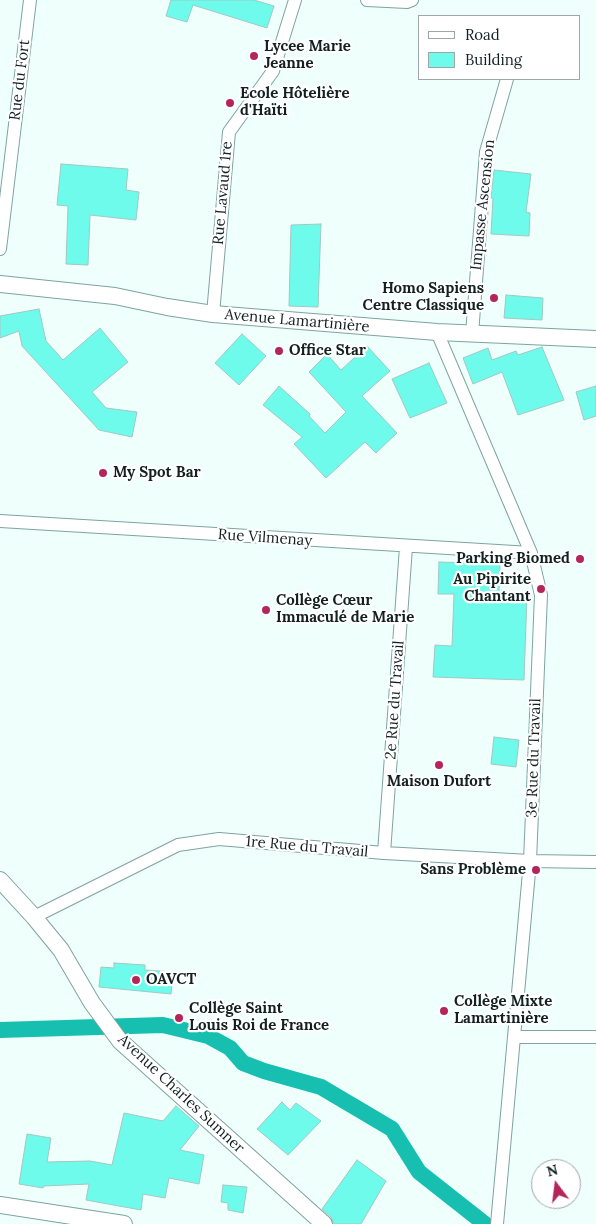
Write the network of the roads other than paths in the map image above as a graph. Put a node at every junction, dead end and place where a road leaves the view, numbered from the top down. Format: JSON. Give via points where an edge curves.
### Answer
{"nodes":[{"id":1,"x":30,"y":0,"type":"edge"},
{"id":2,"x":295,"y":0,"type":"edge"},
{"id":3,"x":367,"y":0,"type":"edge"},
{"id":4,"x":412,"y":0,"type":"edge"},
{"id":5,"x":507,"y":80,"type":"edge"},
{"id":6,"x":0,"y":249,"type":"edge"},
{"id":7,"x":0,"y":284,"type":"edge"},
{"id":8,"x":213,"y":314,"type":"junction"},
{"id":9,"x":437,"y":332,"type":"junction"},
{"id":10,"x":472,"y":334,"type":"junction"},
{"id":11,"x":596,"y":339,"type":"edge"},
{"id":12,"x":0,"y":521,"type":"edge"},
{"id":13,"x":406,"y":547,"type":"junction"},
{"id":14,"x":531,"y":553,"type":"junction"},
{"id":15,"x":384,"y":853,"type":"junction"},
{"id":16,"x":530,"y":861,"type":"junction"},
{"id":17,"x":596,"y":862,"type":"edge"},
{"id":18,"x":0,"y":880,"type":"edge"},
{"id":19,"x":34,"y":917,"type":"junction"},
{"id":20,"x":514,"y":1037,"type":"junction"},
{"id":21,"x":596,"y":1037,"type":"edge"},
{"id":22,"x":0,"y":1205,"type":"edge"},
{"id":23,"x":120,"y":1224,"type":"edge"},
{"id":24,"x":324,"y":1224,"type":"edge"},
{"id":25,"x":496,"y":1224,"type":"edge"}],
"edges":[{"from":1,"to":6,"type":"street","name":"Rue du Fort"},
{"from":2,"to":8,"type":"street","name":"Rue Lavaud 1re","via":[[272,71],[229,132]]},
{"from":3,"to":4,"type":"street"},
{"from":5,"to":10,"type":"street","name":"Impasse Ascension","via":[[486,152]]},
{"from":7,"to":8,"type":"street","name":"Avenue Lamartinière","via":[[115,296]]},
{"from":8,"to":9,"type":"street","name":"Avenue Lamartinière"},
{"from":9,"to":10,"type":"street","name":"Avenue Lamartinière"},
{"from":9,"to":14,"type":"street","name":"3e Rue du Travail"},
{"from":10,"to":11,"type":"street","name":"Avenue Lamartinière"},
{"from":12,"to":13,"type":"street","name":"Rue Vilmenay"},
{"from":13,"to":14,"type":"street","name":"Rue Vilmenay"},
{"from":13,"to":15,"type":"street","name":"2e Rue du Travail"},
{"from":14,"to":16,"type":"street","name":"3e Rue du Travail","via":[[541,595]]},
{"from":15,"to":16,"type":"street","name":"1re Rue du Travail"},
{"from":15,"to":19,"type":"street","name":"1re Rue du Travail","via":[[219,839],[178,845]]},
{"from":16,"to":17,"type":"street","name":"1re Rue du Travail"},
{"from":16,"to":20,"type":"street","name":"3e Rue du Travail"},
{"from":18,"to":19,"type":"street","name":"Avenue Charles Sumner"},
{"from":19,"to":24,"type":"street","name":"Avenue Charles Sumner","via":[[61,950],[120,1041]]},
{"from":20,"to":21,"type":"street"},
{"from":20,"to":25,"type":"street","name":"3e Rue du Travail"},
{"from":22,"to":23,"type":"street"}]}
